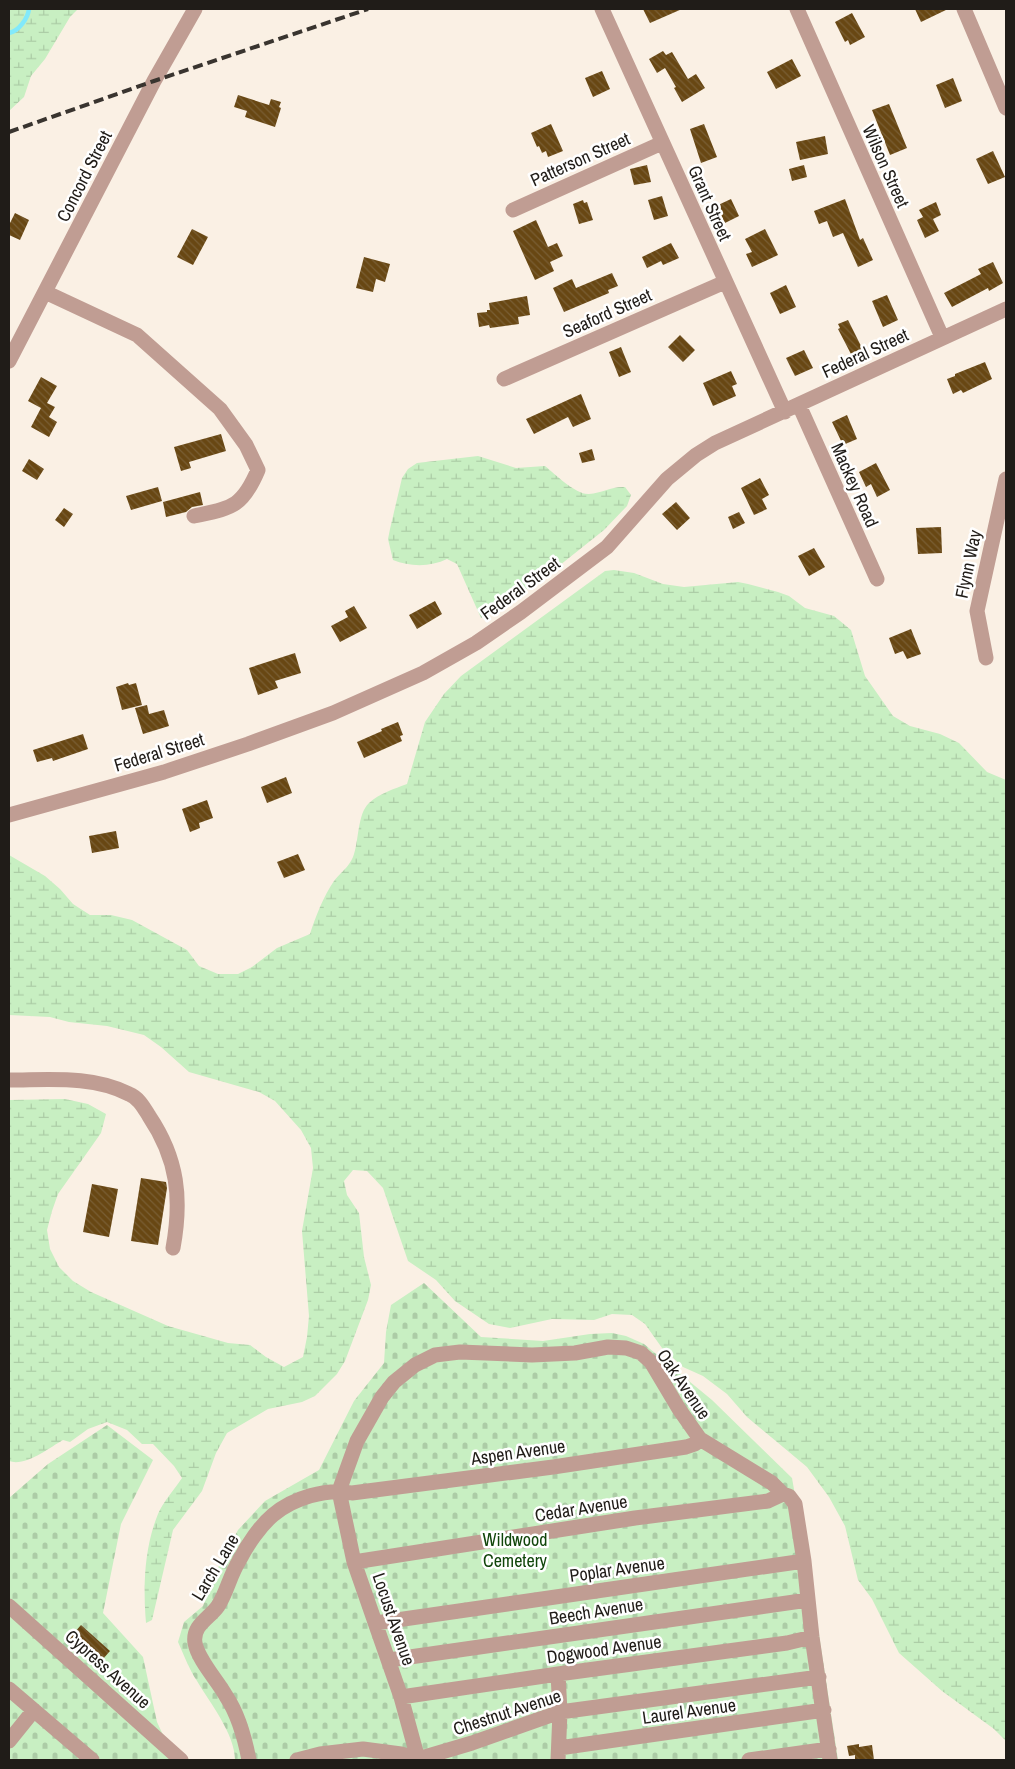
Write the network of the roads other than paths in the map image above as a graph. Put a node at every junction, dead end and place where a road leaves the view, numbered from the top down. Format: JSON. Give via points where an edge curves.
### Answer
{"nodes":[{"id":1,"x":195,"y":9,"type":"edge"},
{"id":2,"x":602,"y":9,"type":"edge"},
{"id":3,"x":797,"y":9,"type":"edge"},
{"id":4,"x":964,"y":9,"type":"edge"},
{"id":5,"x":1006,"y":108,"type":"edge"},
{"id":6,"x":662,"y":143,"type":"junction"},
{"id":7,"x":512,"y":210,"type":"dead end"},
{"id":8,"x":725,"y":282,"type":"junction"},
{"id":9,"x":45,"y":292,"type":"junction"},
{"id":10,"x":1006,"y":309,"type":"edge"},
{"id":11,"x":942,"y":337,"type":"junction"},
{"id":12,"x":9,"y":361,"type":"edge"},
{"id":13,"x":504,"y":379,"type":"dead end"},
{"id":14,"x":799,"y":405,"type":"junction"},
{"id":15,"x":785,"y":412,"type":"junction"},
{"id":16,"x":1006,"y":480,"type":"edge"},
{"id":17,"x":194,"y":516,"type":"dead end"},
{"id":18,"x":877,"y":580,"type":"dead end"},
{"id":19,"x":986,"y":658,"type":"dead end"},
{"id":20,"x":9,"y":815,"type":"edge"},
{"id":21,"x":9,"y":1080,"type":"edge"},
{"id":22,"x":173,"y":1248,"type":"dead end"},
{"id":23,"x":700,"y":1439,"type":"junction"},
{"id":24,"x":340,"y":1491,"type":"junction"},
{"id":25,"x":783,"y":1494,"type":"junction"},
{"id":26,"x":804,"y":1561,"type":"junction"},
{"id":27,"x":354,"y":1562,"type":"junction"},
{"id":28,"x":808,"y":1600,"type":"junction"},
{"id":29,"x":12,"y":1615,"type":"edge"},
{"id":30,"x":376,"y":1622,"type":"junction"},
{"id":31,"x":812,"y":1636,"type":"junction"},
{"id":32,"x":389,"y":1660,"type":"junction"},
{"id":33,"x":558,"y":1674,"type":"junction"},
{"id":34,"x":819,"y":1677,"type":"junction"},
{"id":35,"x":9,"y":1689,"type":"edge"},
{"id":36,"x":401,"y":1697,"type":"junction"},
{"id":37,"x":34,"y":1710,"type":"junction"},
{"id":38,"x":824,"y":1710,"type":"junction"},
{"id":39,"x":560,"y":1712,"type":"junction"},
{"id":40,"x":9,"y":1741,"type":"edge"},
{"id":41,"x":559,"y":1754,"type":"edge"},
{"id":42,"x":829,"y":1754,"type":"edge"},
{"id":43,"x":418,"y":1759,"type":"edge"},
{"id":44,"x":92,"y":1760,"type":"edge"},
{"id":45,"x":181,"y":1760,"type":"edge"},
{"id":46,"x":249,"y":1760,"type":"edge"},
{"id":47,"x":297,"y":1760,"type":"edge"},
{"id":48,"x":749,"y":1760,"type":"edge"}],
"edges":[{"from":1,"to":9,"type":"street","name":"Concord Street","via":[[154,81]]},
{"from":2,"to":6,"type":"street","name":"Grant Street"},
{"from":3,"to":11,"type":"street","name":"Wilson Street"},
{"from":4,"to":5,"type":"street"},
{"from":6,"to":7,"type":"street","name":"Patterson Street"},
{"from":6,"to":8,"type":"street","name":"Grant Street"},
{"from":8,"to":13,"type":"street","name":"Seaford Street"},
{"from":8,"to":15,"type":"street","name":"Grant Street"},
{"from":9,"to":12,"type":"street","name":"Concord Street"},
{"from":9,"to":17,"type":"street","via":[[136,335],[220,409],[246,445],[258,470],[250,488],[240,501],[226,509]]},
{"from":10,"to":11,"type":"street","name":"Federal Street"},
{"from":11,"to":14,"type":"street","name":"Federal Street"},
{"from":14,"to":15,"type":"street","name":"Federal Street"},
{"from":14,"to":18,"type":"street","name":"Mackey Road"},
{"from":15,"to":20,"type":"street","name":"Federal Street","via":[[715,443],[696,455],[667,479],[608,546],[476,643],[423,673],[333,713],[248,744],[164,772]]},
{"from":16,"to":19,"type":"street","name":"Flynn Way","via":[[977,611]]},
{"from":21,"to":22,"type":"street","via":[[89,1082],[110,1086],[139,1100],[163,1141],[177,1182],[177,1226]]},
{"from":23,"to":24,"type":"street","name":"Aspen Avenue","via":[[686,1447],[553,1467],[352,1493]]},
{"from":23,"to":24,"type":"street","name":"Oak Avenue","via":[[651,1362],[626,1348],[532,1355],[460,1352],[435,1355],[414,1365],[382,1396],[357,1441]]},
{"from":23,"to":25,"type":"street","name":"Oak Avenue","via":[[765,1478]]},
{"from":24,"to":27,"type":"street","name":"Locust Avenue"},
{"from":24,"to":46,"type":"street","name":"Larch Lane","via":[[291,1503],[272,1515],[238,1561],[217,1608],[199,1624],[195,1643],[228,1697]]},
{"from":25,"to":26,"type":"street","name":"Oak Avenue","via":[[795,1504]]},
{"from":25,"to":27,"type":"street","name":"Cedar Avenue","via":[[768,1500]]},
{"from":26,"to":28,"type":"street","name":"Oak Avenue"},
{"from":26,"to":30,"type":"street","name":"Poplar Avenue"},
{"from":27,"to":30,"type":"street","name":"Locust Avenue"},
{"from":28,"to":31,"type":"street","name":"Oak Avenue"},
{"from":28,"to":32,"type":"street","name":"Beech Avenue"},
{"from":29,"to":45,"type":"street","name":"Cypress Avenue"},
{"from":30,"to":32,"type":"street","name":"Locust Avenue"},
{"from":31,"to":33,"type":"street","name":"Dogwood Avenue","via":[[787,1643]]},
{"from":31,"to":34,"type":"street","name":"Oak Avenue"},
{"from":32,"to":36,"type":"street","name":"Locust Avenue"},
{"from":33,"to":36,"type":"street","name":"Dogwood Avenue"},
{"from":33,"to":39,"type":"street"},
{"from":34,"to":38,"type":"street","name":"Oak Avenue"},
{"from":34,"to":39,"type":"street","name":"Chestnut Avenue"},
{"from":35,"to":37,"type":"street"},
{"from":36,"to":43,"type":"street","name":"Locust Avenue"},
{"from":37,"to":40,"type":"street"},
{"from":37,"to":44,"type":"street"},
{"from":38,"to":41,"type":"street","name":"Laurel Avenue"},
{"from":38,"to":42,"type":"street","name":"Oak Avenue"},
{"from":39,"to":41,"type":"street"},
{"from":39,"to":43,"type":"street","name":"Chestnut Avenue","via":[[472,1744]]},
{"from":42,"to":48,"type":"street"},
{"from":43,"to":47,"type":"street","name":"Chestnut Avenue","via":[[363,1749]]}]}
